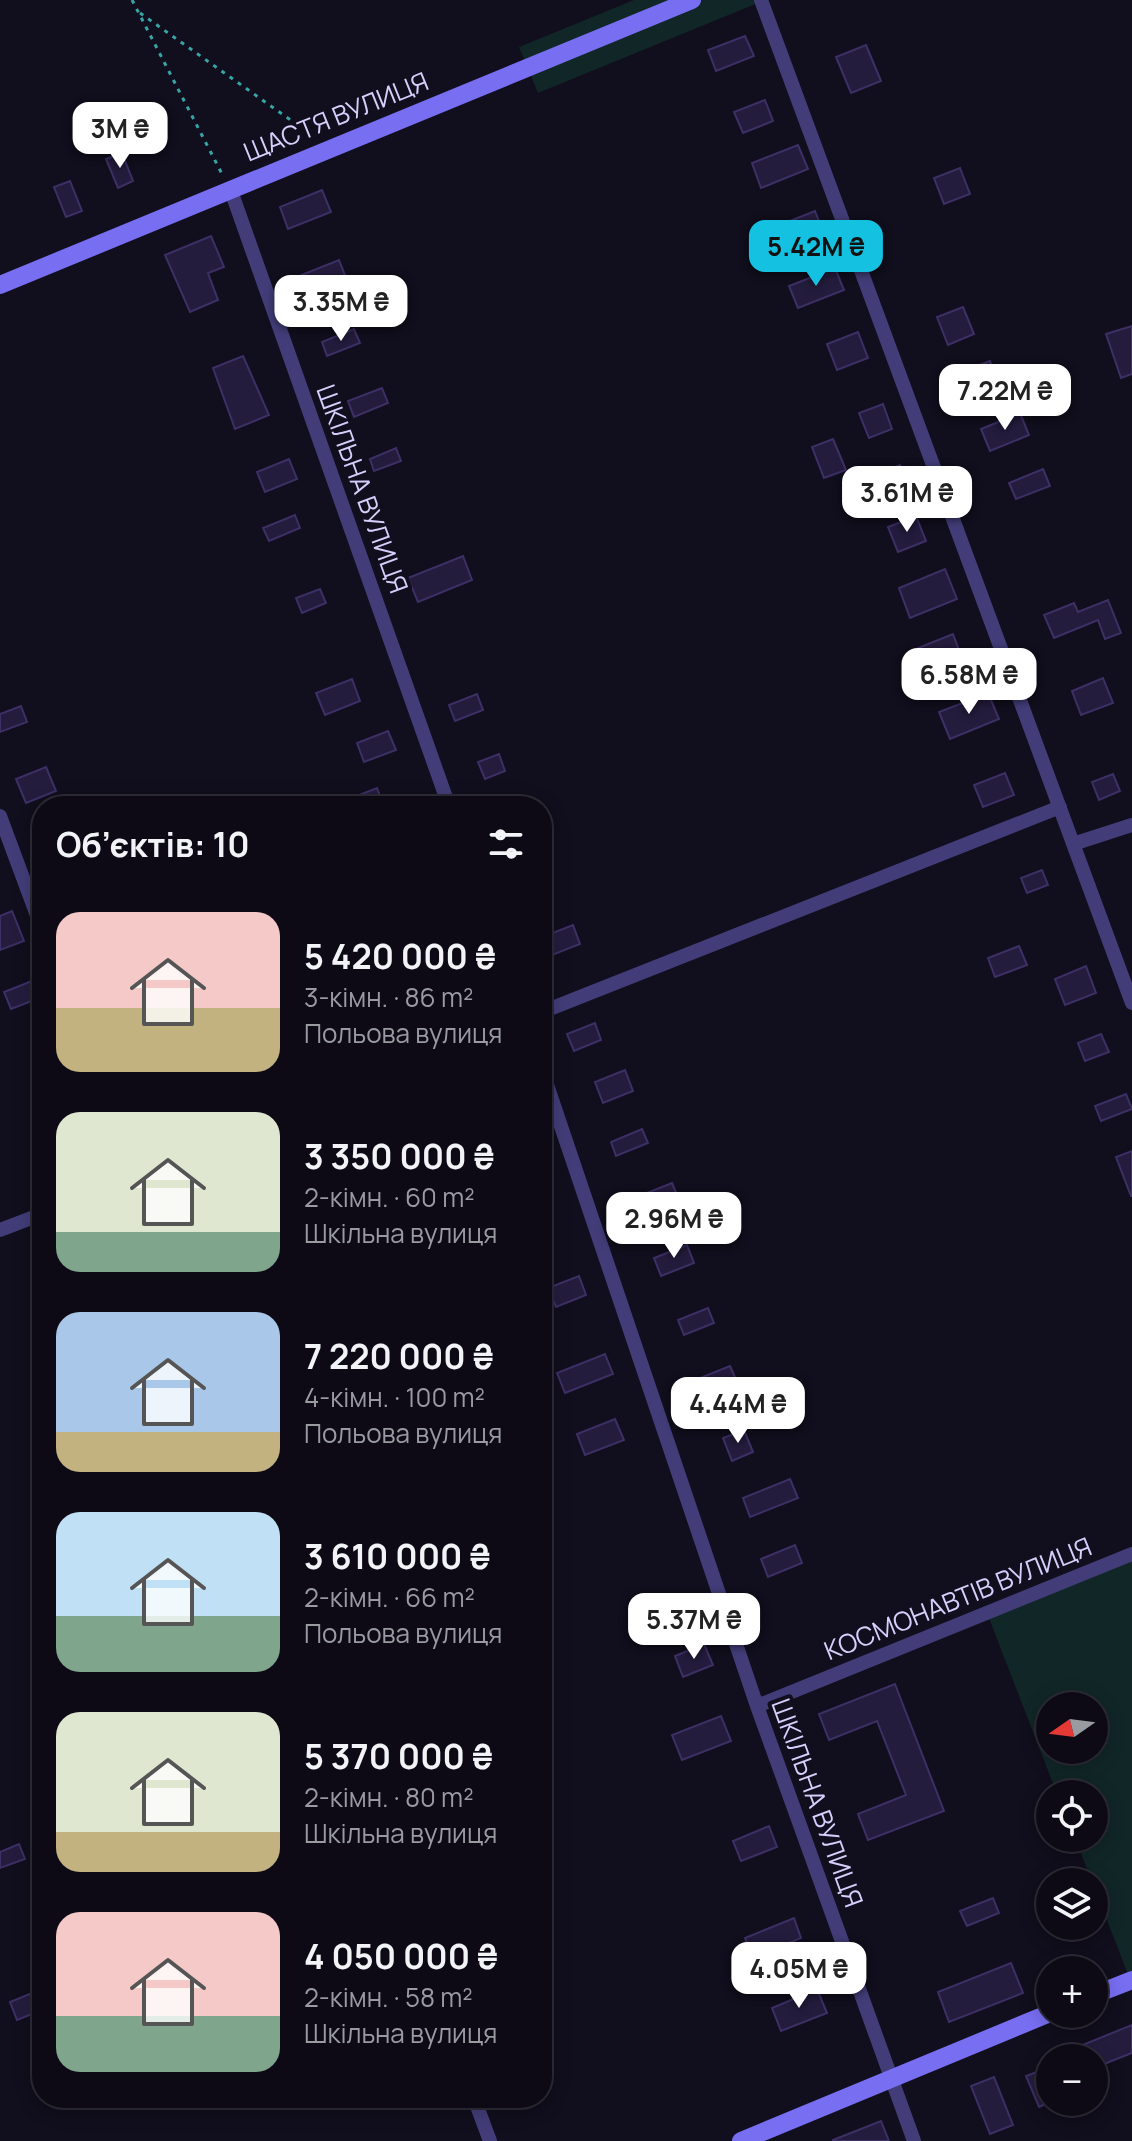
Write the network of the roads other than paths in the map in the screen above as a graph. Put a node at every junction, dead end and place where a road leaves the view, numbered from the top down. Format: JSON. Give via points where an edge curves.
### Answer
{"nodes":[{"id":1,"x":692,"y":0,"type":"edge"},
{"id":2,"x":761,"y":0,"type":"edge"},
{"id":3,"x":230,"y":188,"type":"junction"},
{"id":4,"x":0,"y":285,"type":"edge"},
{"id":5,"x":445,"y":796,"type":"edge"},
{"id":6,"x":1060,"y":807,"type":"junction"},
{"id":7,"x":0,"y":816,"type":"edge"},
{"id":8,"x":1132,"y":825,"type":"edge"},
{"id":9,"x":1073,"y":844,"type":"junction"},
{"id":10,"x":32,"y":902,"type":"edge"},
{"id":11,"x":1132,"y":1003,"type":"edge"},
{"id":12,"x":552,"y":1008,"type":"edge"},
{"id":13,"x":552,"y":1100,"type":"edge"},
{"id":14,"x":32,"y":1218,"type":"edge"},
{"id":15,"x":0,"y":1230,"type":"edge"},
{"id":16,"x":1132,"y":1554,"type":"edge"},
{"id":17,"x":757,"y":1706,"type":"junction"},
{"id":18,"x":1132,"y":1980,"type":"edge"},
{"id":19,"x":1108,"y":1989,"type":"edge"},
{"id":20,"x":1036,"y":2019,"type":"edge"},
{"id":21,"x":889,"y":2078,"type":"junction"},
{"id":22,"x":478,"y":2108,"type":"edge"},
{"id":23,"x":490,"y":2141,"type":"edge"},
{"id":24,"x":741,"y":2141,"type":"edge"},
{"id":25,"x":914,"y":2141,"type":"edge"}],
"edges":[{"from":1,"to":3,"type":"street","name":"ЩАСТЯ ВУЛИЦЯ"},
{"from":2,"to":6,"type":"street"},
{"from":3,"to":4,"type":"street","name":"ЩАСТЯ ВУЛИЦЯ"},
{"from":3,"to":5,"type":"street","name":"ШКІЛЬНА ВУЛИЦЯ"},
{"from":6,"to":9,"type":"street"},
{"from":6,"to":12,"type":"street"},
{"from":7,"to":10,"type":"street"},
{"from":8,"to":9,"type":"street"},
{"from":9,"to":11,"type":"street"},
{"from":13,"to":17,"type":"street","name":"ШКІЛЬНА ВУЛИЦЯ"},
{"from":14,"to":15,"type":"street"},
{"from":16,"to":17,"type":"street","name":"КОСМОНАВТІВ ВУЛИЦЯ"},
{"from":17,"to":21,"type":"street","name":"ШКІЛЬНА ВУЛИЦЯ"},
{"from":18,"to":19,"type":"street"},
{"from":20,"to":21,"type":"street"},
{"from":21,"to":24,"type":"street"},
{"from":21,"to":25,"type":"street","name":"ШКІЛЬНА ВУЛИЦЯ"},
{"from":22,"to":23,"type":"street"}]}
